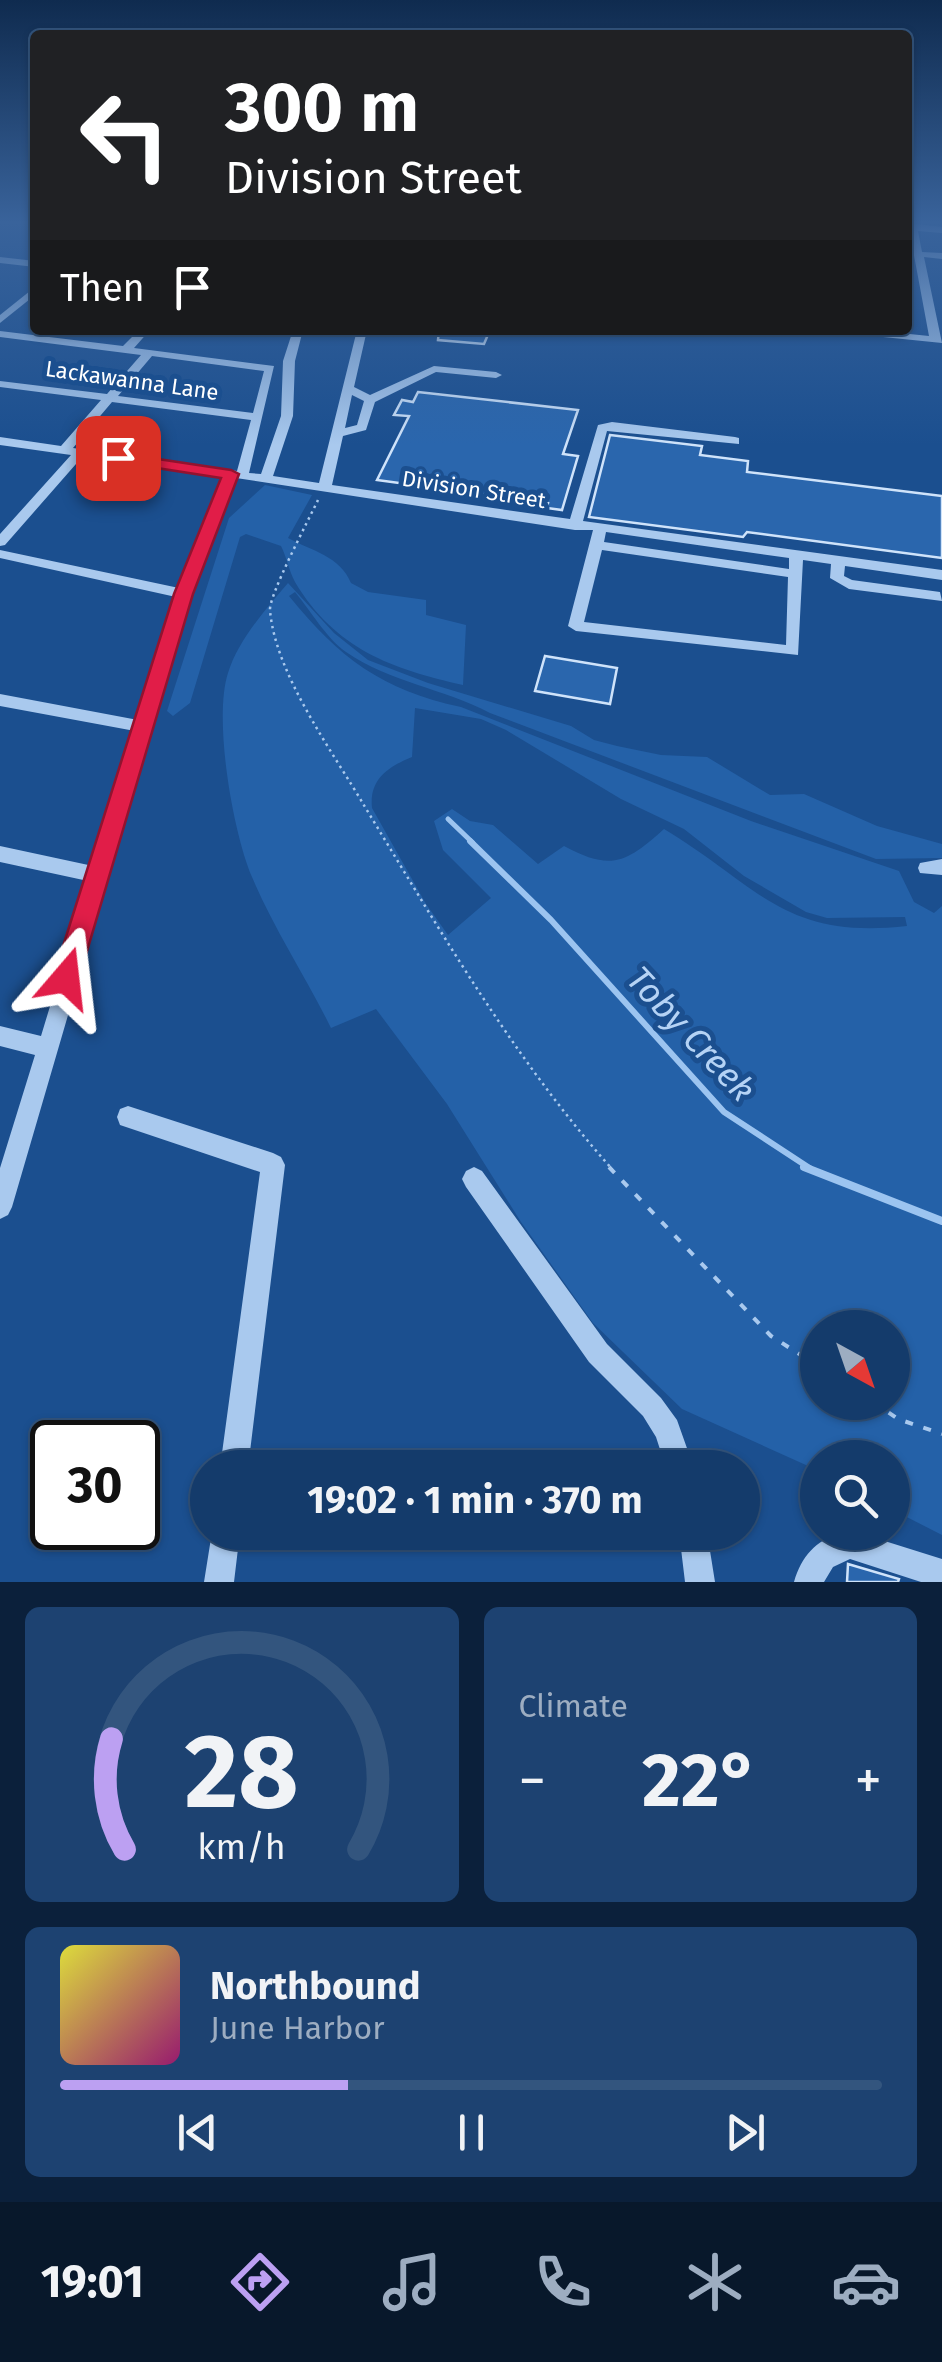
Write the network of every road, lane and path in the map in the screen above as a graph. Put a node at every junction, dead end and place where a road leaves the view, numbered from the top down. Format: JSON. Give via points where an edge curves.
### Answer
{"nodes":[{"id":1,"x":27,"y":297,"type":"edge"},
{"id":2,"x":924,"y":297,"type":"edge"},
{"id":3,"x":912,"y":302,"type":"edge"},
{"id":4,"x":925,"y":303,"type":"junction"},
{"id":5,"x":0,"y":320,"type":"edge"},
{"id":6,"x":0,"y":334,"type":"edge"},
{"id":7,"x":140,"y":335,"type":"edge"},
{"id":8,"x":296,"y":335,"type":"edge"},
{"id":9,"x":361,"y":335,"type":"edge"},
{"id":10,"x":888,"y":335,"type":"edge"},
{"id":11,"x":938,"y":340,"type":"edge"},
{"id":12,"x":125,"y":350,"type":"junction"},
{"id":13,"x":148,"y":354,"type":"junction"},
{"id":14,"x":496,"y":376,"type":"dead end"},
{"id":15,"x":0,"y":384,"type":"edge"},
{"id":16,"x":348,"y":388,"type":"junction"},
{"id":17,"x":112,"y":397,"type":"junction"},
{"id":18,"x":370,"y":400,"type":"junction"},
{"id":19,"x":258,"y":418,"type":"junction"},
{"id":20,"x":337,"y":434,"type":"junction"},
{"id":21,"x":0,"y":441,"type":"edge"},
{"id":22,"x":735,"y":441,"type":"dead end"},
{"id":23,"x":64,"y":450,"type":"junction"},
{"id":24,"x":80,"y":452,"type":"junction"},
{"id":25,"x":236,"y":475,"type":"junction"},
{"id":26,"x":266,"y":478,"type":"junction"},
{"id":27,"x":325,"y":485,"type":"junction"},
{"id":28,"x":574,"y":526,"type":"junction"},
{"id":29,"x":598,"y":537,"type":"junction"},
{"id":30,"x":0,"y":542,"type":"edge"},
{"id":31,"x":723,"y":546,"type":"junction"},
{"id":32,"x":0,"y":554,"type":"edge"},
{"id":33,"x":796,"y":556,"type":"junction"},
{"id":34,"x":838,"y":561,"type":"junction"},
{"id":35,"x":722,"y":563,"type":"junction"},
{"id":36,"x":795,"y":574,"type":"junction"},
{"id":37,"x":942,"y":575,"type":"edge"},
{"id":38,"x":184,"y":594,"type":"junction"},
{"id":39,"x":940,"y":597,"type":"edge"},
{"id":40,"x":0,"y":700,"type":"edge"},
{"id":41,"x":145,"y":726,"type":"junction"},
{"id":42,"x":0,"y":854,"type":"edge"},
{"id":43,"x":97,"y":875,"type":"junction"},
{"id":44,"x":0,"y":1036,"type":"edge"},
{"id":45,"x":45,"y":1047,"type":"junction"},
{"id":46,"x":128,"y":1116,"type":"dead end"},
{"id":47,"x":474,"y":1179,"type":"dead end"},
{"id":48,"x":0,"y":1207,"type":"edge"},
{"id":49,"x":800,"y":1355,"type":"edge"},
{"id":50,"x":901,"y":1420,"type":"edge"},
{"id":51,"x":942,"y":1434,"type":"edge"},
{"id":52,"x":236,"y":1450,"type":"edge"},
{"id":53,"x":674,"y":1450,"type":"edge"},
{"id":54,"x":224,"y":1550,"type":"edge"},
{"id":55,"x":696,"y":1550,"type":"edge"},
{"id":56,"x":942,"y":1574,"type":"edge"},
{"id":57,"x":220,"y":1582,"type":"edge"},
{"id":58,"x":700,"y":1582,"type":"edge"},
{"id":59,"x":809,"y":1582,"type":"edge"}],
"edges":[{"from":1,"to":5,"type":"street"},
{"from":2,"to":4,"type":"street"},
{"from":3,"to":4,"type":"street"},
{"from":4,"to":11,"type":"street"},
{"from":6,"to":12,"type":"street"},
{"from":7,"to":12,"type":"street"},
{"from":8,"to":26,"type":"street","via":[[288,361],[287,416]]},
{"from":9,"to":16,"type":"street"},
{"from":10,"to":11,"type":"street"},
{"from":12,"to":13,"type":"street"},
{"from":13,"to":17,"type":"street"},
{"from":13,"to":19,"type":"street","via":[[270,368]]},
{"from":14,"to":18,"type":"street","via":[[434,369]]},
{"from":15,"to":17,"type":"street","name":"Lackawanna Lane"},
{"from":16,"to":18,"type":"street"},
{"from":16,"to":20,"type":"street"},
{"from":17,"to":19,"type":"street","name":"Lackawanna Lane"},
{"from":17,"to":23,"type":"street"},
{"from":18,"to":20,"type":"street","via":[[362,427]]},
{"from":19,"to":25,"type":"street"},
{"from":20,"to":27,"type":"street"},
{"from":21,"to":23,"type":"street","name":"Division Street"},
{"from":22,"to":28,"type":"street","via":[[602,428]]},
{"from":23,"to":24,"type":"street","name":"Division Street"},
{"from":24,"to":25,"type":"street","name":"Division Street"},
{"from":24,"to":30,"type":"street"},
{"from":25,"to":26,"type":"street","name":"Division Street"},
{"from":25,"to":38,"type":"street"},
{"from":26,"to":27,"type":"street","name":"Division Street"},
{"from":27,"to":28,"type":"street","name":"Division Street"},
{"from":27,"to":49,"type":"path","via":[[269,607],[284,663],[325,740],[484,1003],[574,1127],[771,1336]]},
{"from":28,"to":29,"type":"street","name":"Division Street"},
{"from":29,"to":31,"type":"street","name":"Division Street"},
{"from":29,"to":35,"type":"street"},
{"from":29,"to":36,"type":"street","via":[[576,626],[793,651]]},
{"from":31,"to":33,"type":"street","name":"Division Street"},
{"from":31,"to":35,"type":"street"},
{"from":32,"to":38,"type":"street"},
{"from":33,"to":34,"type":"street","name":"Division Street"},
{"from":33,"to":36,"type":"street"},
{"from":34,"to":37,"type":"street","name":"Division Street"},
{"from":34,"to":39,"type":"street","via":[[837,578],[849,584]]},
{"from":35,"to":36,"type":"street"},
{"from":38,"to":41,"type":"street"},
{"from":40,"to":41,"type":"street"},
{"from":41,"to":43,"type":"street"},
{"from":42,"to":43,"type":"street"},
{"from":43,"to":45,"type":"street"},
{"from":44,"to":45,"type":"street"},
{"from":45,"to":48,"type":"street"},
{"from":46,"to":52,"type":"street","via":[[272,1165]]},
{"from":47,"to":53,"type":"street","via":[[598,1353],[652,1407]]},
{"from":50,"to":51,"type":"path"},
{"from":54,"to":57,"type":"street"},
{"from":55,"to":58,"type":"street"},
{"from":56,"to":59,"type":"street","via":[[850,1545],[818,1561]]}]}
